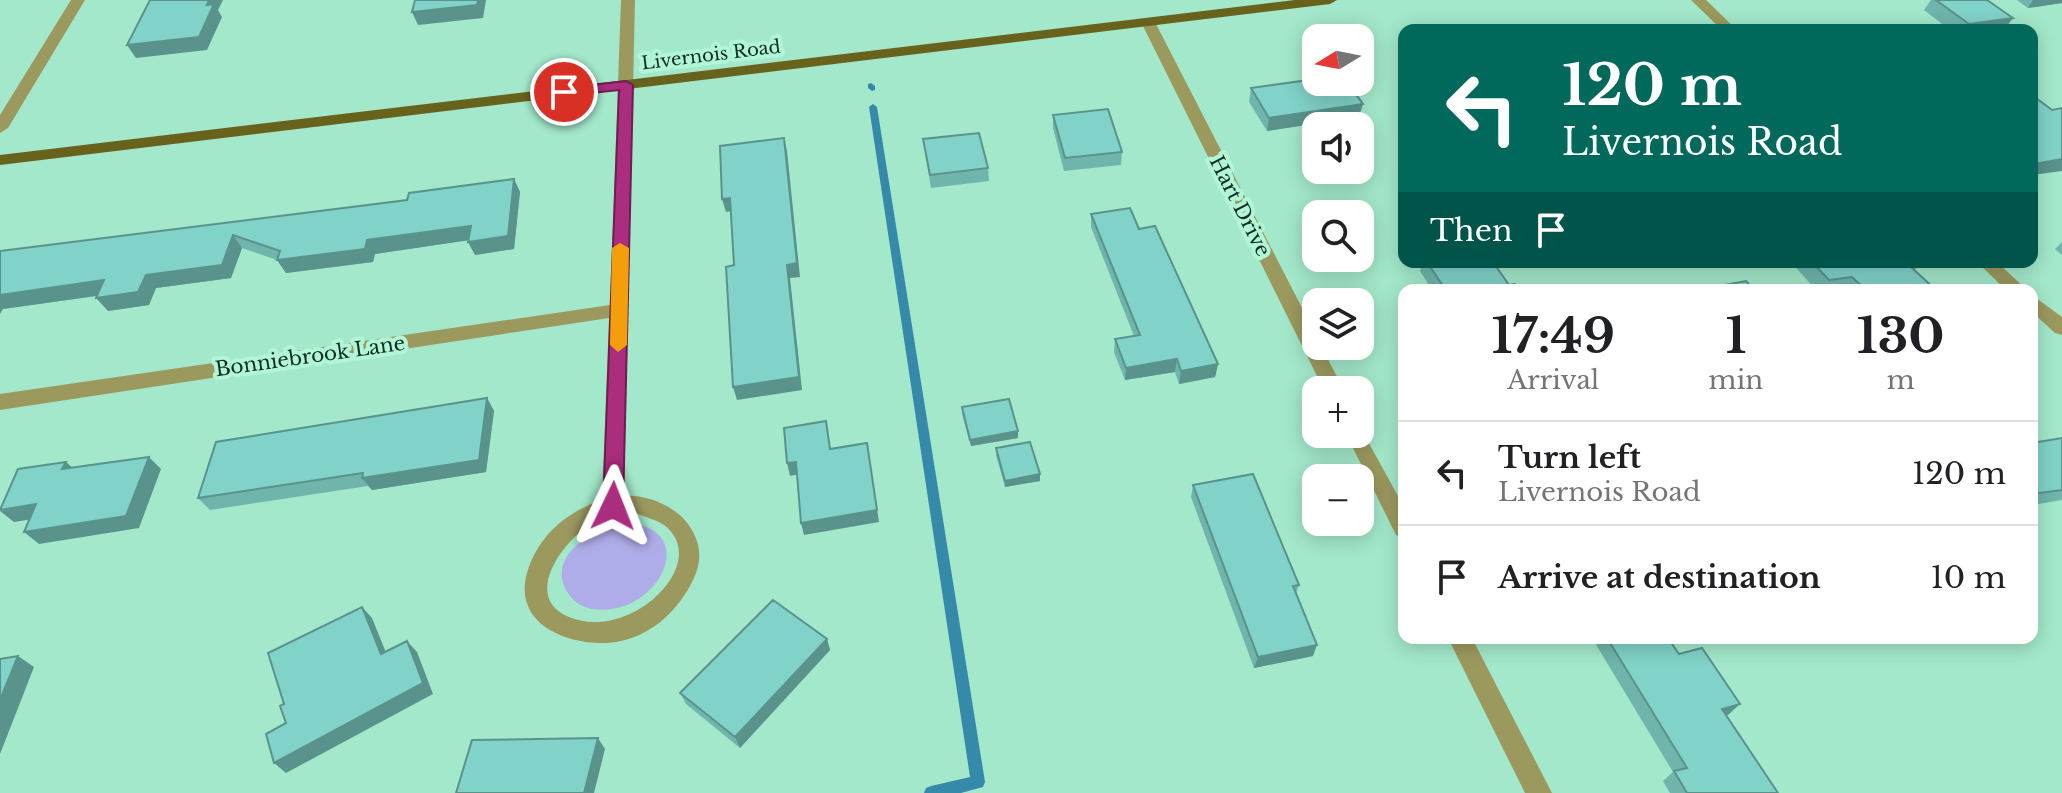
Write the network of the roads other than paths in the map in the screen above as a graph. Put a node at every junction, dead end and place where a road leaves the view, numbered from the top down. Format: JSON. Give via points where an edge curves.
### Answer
{"nodes":[{"id":1,"x":78,"y":0,"type":"edge"},
{"id":2,"x":628,"y":0,"type":"edge"},
{"id":3,"x":1330,"y":0,"type":"edge"},
{"id":4,"x":1698,"y":0,"type":"edge"},
{"id":5,"x":1148,"y":22,"type":"junction"},
{"id":6,"x":1724,"y":24,"type":"edge"},
{"id":7,"x":626,"y":85,"type":"junction"},
{"id":8,"x":0,"y":128,"type":"edge"},
{"id":9,"x":0,"y":160,"type":"edge"},
{"id":10,"x":1993,"y":268,"type":"edge"},
{"id":11,"x":2011,"y":284,"type":"edge"},
{"id":12,"x":2038,"y":307,"type":"edge"},
{"id":13,"x":619,"y":310,"type":"junction"},
{"id":14,"x":2062,"y":328,"type":"edge"},
{"id":15,"x":1327,"y":376,"type":"edge"},
{"id":16,"x":0,"y":402,"type":"edge"},
{"id":17,"x":1363,"y":448,"type":"edge"},
{"id":18,"x":613,"y":506,"type":"junction"},
{"id":19,"x":1398,"y":516,"type":"edge"},
{"id":20,"x":1463,"y":644,"type":"edge"},
{"id":21,"x":1539,"y":793,"type":"edge"}],
"edges":[{"from":1,"to":8,"type":"street"},
{"from":2,"to":7,"type":"street"},
{"from":3,"to":5,"type":"main road","name":"Livernois Road"},
{"from":4,"to":6,"type":"street"},
{"from":5,"to":7,"type":"main road","name":"Livernois Road"},
{"from":5,"to":15,"type":"street","name":"Hart Drive"},
{"from":7,"to":9,"type":"main road","name":"Livernois Road"},
{"from":7,"to":13,"type":"street"},
{"from":10,"to":11,"type":"street"},
{"from":12,"to":14,"type":"street"},
{"from":13,"to":16,"type":"street","name":"Bonniebrook Lane"},
{"from":13,"to":18,"type":"street"},
{"from":17,"to":19,"type":"street"},
{"from":18,"to":18,"type":"street","via":[[567,528],[539,566],[536,588],[542,608],[556,623],[576,632],[602,634],[653,616],[686,577],[691,556],[676,520],[637,504]]},
{"from":20,"to":21,"type":"street"}]}
